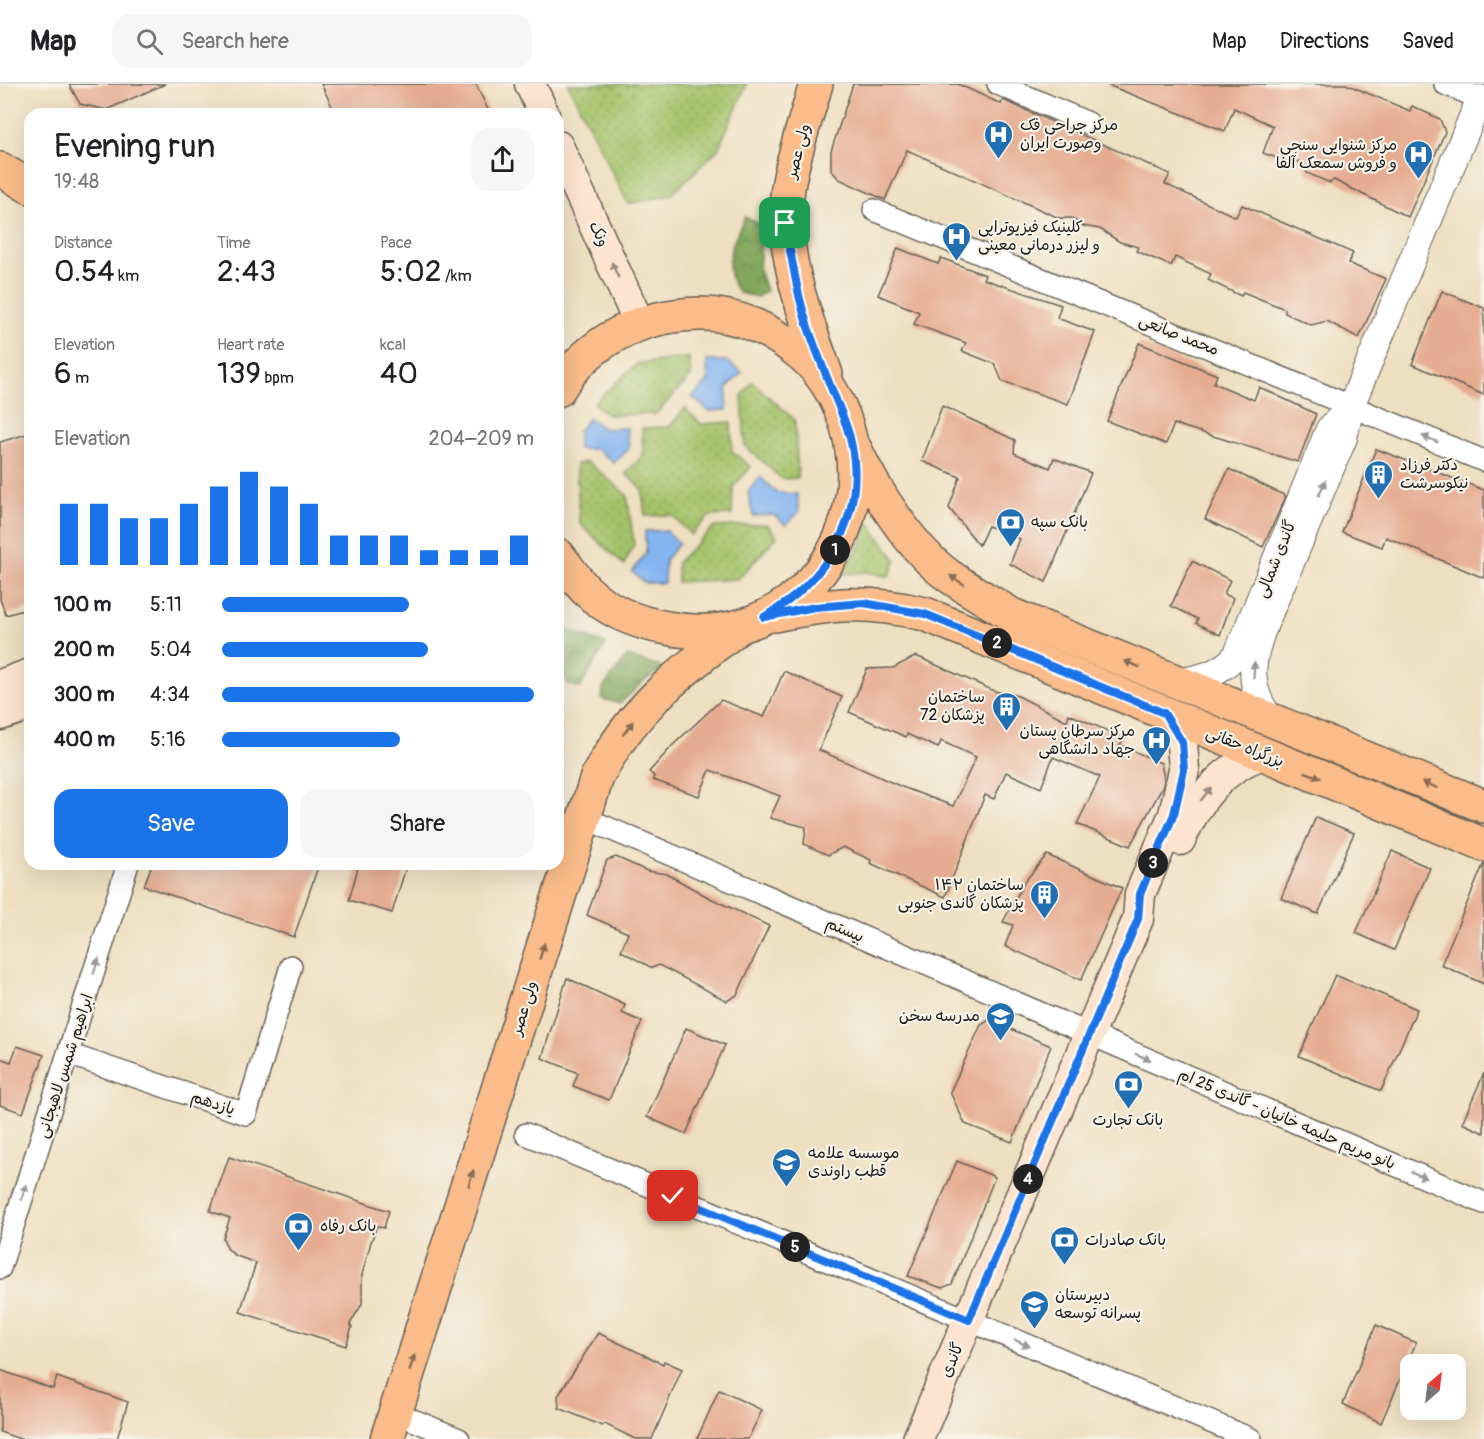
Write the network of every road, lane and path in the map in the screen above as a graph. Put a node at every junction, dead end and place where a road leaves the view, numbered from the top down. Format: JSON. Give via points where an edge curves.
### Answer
{"nodes":[{"id":1,"x":530,"y":84,"type":"edge"},
{"id":2,"x":816,"y":84,"type":"edge"},
{"id":3,"x":998,"y":84,"type":"edge"},
{"id":4,"x":1446,"y":84,"type":"edge"},
{"id":5,"x":1482,"y":99,"type":"edge"},
{"id":6,"x":541,"y":108,"type":"edge"},
{"id":7,"x":1088,"y":123,"type":"dead end"},
{"id":8,"x":564,"y":159,"type":"edge"},
{"id":9,"x":0,"y":169,"type":"edge"},
{"id":10,"x":24,"y":184,"type":"edge"},
{"id":11,"x":0,"y":187,"type":"edge"},
{"id":12,"x":24,"y":196,"type":"edge"},
{"id":13,"x":874,"y":210,"type":"dead end"},
{"id":14,"x":639,"y":323,"type":"junction"},
{"id":15,"x":564,"y":379,"type":"edge"},
{"id":16,"x":833,"y":393,"type":"junction"},
{"id":17,"x":1351,"y":406,"type":"junction"},
{"id":18,"x":851,"y":442,"type":"junction"},
{"id":19,"x":1484,"y":461,"type":"edge"},
{"id":20,"x":564,"y":563,"type":"edge"},
{"id":21,"x":752,"y":622,"type":"junction"},
{"id":22,"x":24,"y":676,"type":"edge"},
{"id":23,"x":1176,"y":682,"type":"junction"},
{"id":24,"x":0,"y":685,"type":"edge"},
{"id":25,"x":24,"y":707,"type":"edge"},
{"id":26,"x":1164,"y":713,"type":"junction"},
{"id":27,"x":0,"y":716,"type":"edge"},
{"id":28,"x":1274,"y":722,"type":"junction"},
{"id":29,"x":1262,"y":754,"type":"junction"},
{"id":30,"x":1484,"y":806,"type":"edge"},
{"id":31,"x":601,"y":825,"type":"dead end"},
{"id":32,"x":1484,"y":845,"type":"edge"},
{"id":33,"x":126,"y":870,"type":"edge"},
{"id":34,"x":1138,"y":919,"type":"junction"},
{"id":35,"x":291,"y":966,"type":"dead end"},
{"id":36,"x":1089,"y":1034,"type":"junction"},
{"id":37,"x":68,"y":1054,"type":"junction"},
{"id":38,"x":526,"y":1134,"type":"dead end"},
{"id":39,"x":1484,"y":1203,"type":"edge"},
{"id":40,"x":0,"y":1268,"type":"edge"},
{"id":41,"x":969,"y":1320,"type":"junction"},
{"id":42,"x":392,"y":1426,"type":"edge"},
{"id":43,"x":459,"y":1439,"type":"edge"},
{"id":44,"x":918,"y":1439,"type":"edge"},
{"id":45,"x":1251,"y":1439,"type":"edge"}],
"edges":[{"from":1,"to":6,"type":"main road"},
{"from":2,"to":16,"type":"main road","name":"ولی عصر","via":[[788,182],[785,223],[802,307]]},
{"from":3,"to":7,"type":"street"},
{"from":4,"to":5,"type":"street"},
{"from":5,"to":17,"type":"street","name":"گاندی شمالی"},
{"from":14,"to":8,"type":"main road","name":"ونک","one_way":true},
{"from":9,"to":10,"type":"main road"},
{"from":11,"to":12,"type":"main road"},
{"from":13,"to":17,"type":"street","name":"محمد صانعی"},
{"from":14,"to":15,"type":"main road","via":[[602,342]]},
{"from":14,"to":16,"type":"main road","via":[[676,314],[748,322],[796,351]]},
{"from":16,"to":18,"type":"main road"},
{"from":19,"to":17,"type":"street","name":"محمد صانعی","one_way":true},
{"from":17,"to":23,"type":"street","name":"گاندی شمالی","via":[[1329,429],[1237,654],[1225,667],[1210,674]]},
{"from":28,"to":17,"type":"street","name":"گاندی شمالی","one_way":true,"via":[[1261,707],[1255,690],[1256,652],[1344,438]]},
{"from":18,"to":21,"type":"main road","name":"ولی عصر","via":[[852,504],[837,547],[807,587],[787,604]]},
{"from":23,"to":18,"type":"main road","name":"بزرگراه حقانی","one_way":true,"via":[[1012,615],[947,575],[916,544]]},
{"from":20,"to":21,"type":"main road","name":"بزرگراه حقانی","via":[[585,590],[642,624],[686,632]]},
{"from":21,"to":26,"type":"main road","name":"بزرگراه حقانی","via":[[815,607],[864,603],[925,614]]},
{"from":42,"to":21,"type":"main road","name":"ولی عصر","one_way":true,"via":[[597,777],[611,750],[649,701]]},
{"from":22,"to":24,"type":"main road"},
{"from":23,"to":28,"type":"main road","name":"بزرگراه حقانی"},
{"from":25,"to":27,"type":"main road"},
{"from":26,"to":29,"type":"main road","name":"بزرگراه حقانی"},
{"from":26,"to":34,"type":"main road","name":"گاندی","via":[[1182,742],[1184,770],[1174,814],[1140,894]]},
{"from":30,"to":28,"type":"main road","name":"بزرگراه حقانی","one_way":true},
{"from":29,"to":32,"type":"main road","name":"بزرگراه حقانی","one_way":true},
{"from":34,"to":29,"type":"main road","one_way":true,"via":[[1153,898],[1200,801],[1231,768]]},
{"from":31,"to":36,"type":"street","name":"بیستم"},
{"from":37,"to":33,"type":"street","name":"ابراهیم شمس لاهیجانی","one_way":true},
{"from":34,"to":36,"type":"main road","name":"گاندی"},
{"from":35,"to":37,"type":"street","name":"یازدهم","via":[[246,1114]]},
{"from":36,"to":39,"type":"street","name":"بانو مریم حلیمه خانیان - گاندی 25 ام","one_way":true},
{"from":36,"to":41,"type":"main road","name":"گاندی"},
{"from":40,"to":37,"type":"street","name":"ابراهیم شمس لاهیجانی","one_way":true},
{"from":38,"to":41,"type":"street"},
{"from":41,"to":44,"type":"main road","name":"گاندی"},
{"from":41,"to":45,"type":"street","one_way":true},
{"from":42,"to":43,"type":"street"}]}
